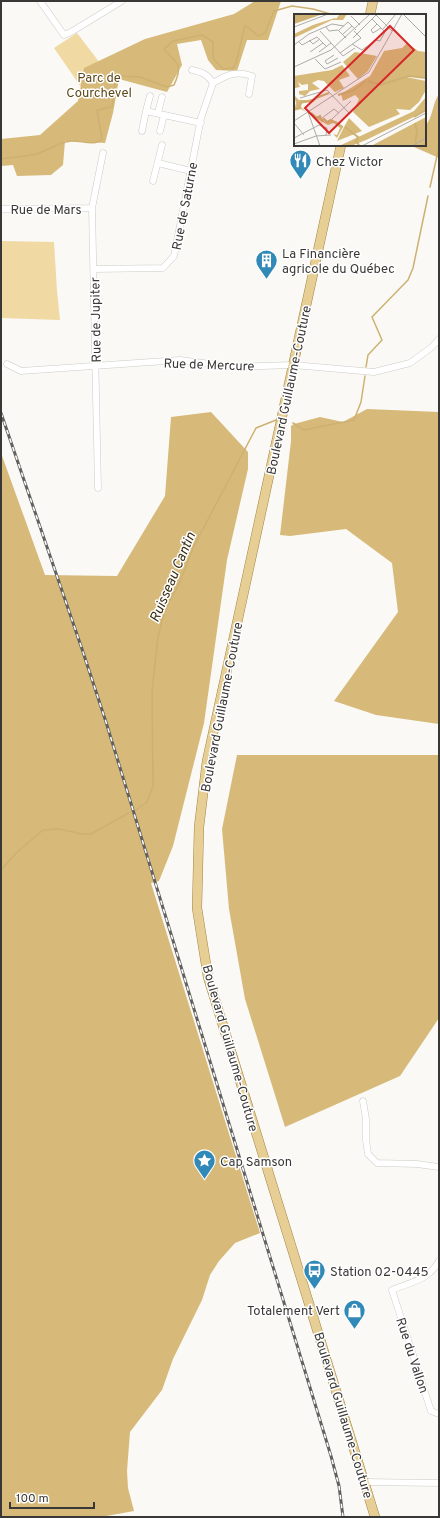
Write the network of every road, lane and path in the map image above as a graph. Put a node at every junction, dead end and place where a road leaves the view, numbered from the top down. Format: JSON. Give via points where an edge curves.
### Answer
{"nodes":[{"id":1,"x":40,"y":1,"type":"edge"},
{"id":2,"x":122,"y":1,"type":"edge"},
{"id":3,"x":373,"y":1,"type":"edge"},
{"id":4,"x":370,"y":14,"type":"edge"},
{"id":5,"x":192,"y":70,"type":"dead end"},
{"id":6,"x":213,"y":83,"type":"junction"},
{"id":7,"x":249,"y":94,"type":"dead end"},
{"id":8,"x":150,"y":96,"type":"dead end"},
{"id":9,"x":162,"y":97,"type":"dead end"},
{"id":10,"x":146,"y":111,"type":"junction"},
{"id":11,"x":161,"y":114,"type":"junction"},
{"id":12,"x":201,"y":120,"type":"junction"},
{"id":13,"x":142,"y":131,"type":"dead end"},
{"id":14,"x":160,"y":131,"type":"dead end"},
{"id":15,"x":162,"y":145,"type":"dead end"},
{"id":16,"x":341,"y":146,"type":"edge"},
{"id":17,"x":103,"y":154,"type":"dead end"},
{"id":18,"x":158,"y":163,"type":"junction"},
{"id":19,"x":191,"y":171,"type":"junction"},
{"id":20,"x":153,"y":182,"type":"dead end"},
{"id":21,"x":92,"y":208,"type":"junction"},
{"id":22,"x":1,"y":209,"type":"edge"},
{"id":23,"x":94,"y":269,"type":"junction"},
{"id":24,"x":439,"y":339,"type":"edge"},
{"id":25,"x":8,"y":364,"type":"dead end"},
{"id":26,"x":293,"y":365,"type":"junction"},
{"id":27,"x":95,"y":366,"type":"junction"},
{"id":28,"x":98,"y":488,"type":"dead end"},
{"id":29,"x":363,"y":1101,"type":"dead end"},
{"id":30,"x":439,"y":1167,"type":"edge"},
{"id":31,"x":439,"y":1261,"type":"edge"},
{"id":32,"x":439,"y":1414,"type":"edge"},
{"id":33,"x":364,"y":1482,"type":"junction"},
{"id":34,"x":439,"y":1483,"type":"edge"},
{"id":35,"x":375,"y":1517,"type":"edge"}],
"edges":[{"from":1,"to":2,"type":"street","via":[[64,35]]},
{"from":3,"to":4,"type":"main road"},
{"from":5,"to":6,"type":"street","via":[[208,75]]},
{"from":6,"to":7,"type":"street","via":[[236,73],[252,76]]},
{"from":6,"to":12,"type":"street","name":"Rue de Saturne"},
{"from":8,"to":10,"type":"street"},
{"from":9,"to":11,"type":"street"},
{"from":10,"to":11,"type":"street"},
{"from":10,"to":13,"type":"street"},
{"from":11,"to":12,"type":"street"},
{"from":11,"to":14,"type":"street"},
{"from":12,"to":19,"type":"street","name":"Rue de Saturne"},
{"from":15,"to":18,"type":"street"},
{"from":16,"to":26,"type":"main road","name":"Boulevard Guillaume-Couture"},
{"from":17,"to":21,"type":"street","name":"Rue de Jupiter"},
{"from":18,"to":19,"type":"street"},
{"from":18,"to":20,"type":"street"},
{"from":19,"to":23,"type":"street","name":"Rue de Saturne","via":[[174,256],[164,268]]},
{"from":21,"to":22,"type":"street","name":"Rue de Mars"},
{"from":21,"to":23,"type":"street","name":"Rue de Jupiter"},
{"from":23,"to":27,"type":"street","name":"Rue de Jupiter"},
{"from":24,"to":26,"type":"street","name":"Rue de Mercure","via":[[410,363],[374,372]]},
{"from":25,"to":27,"type":"street","name":"Rue de Mercure","via":[[20,371]]},
{"from":26,"to":27,"type":"street","name":"Rue de Mercure","via":[[233,367],[180,360]]},
{"from":26,"to":33,"type":"main road","name":"Boulevard Guillaume-Couture","via":[[207,761],[199,827],[197,908],[208,977]]},
{"from":27,"to":28,"type":"street","name":"Rue de Jupiter"},
{"from":29,"to":30,"type":"street","via":[[368,1154],[377,1163]]},
{"from":31,"to":32,"type":"street","name":"Rue du Vallon","via":[[427,1276],[392,1290],[431,1411]]},
{"from":33,"to":34,"type":"street"},
{"from":33,"to":35,"type":"main road","name":"Boulevard Guillaume-Couture"}]}
